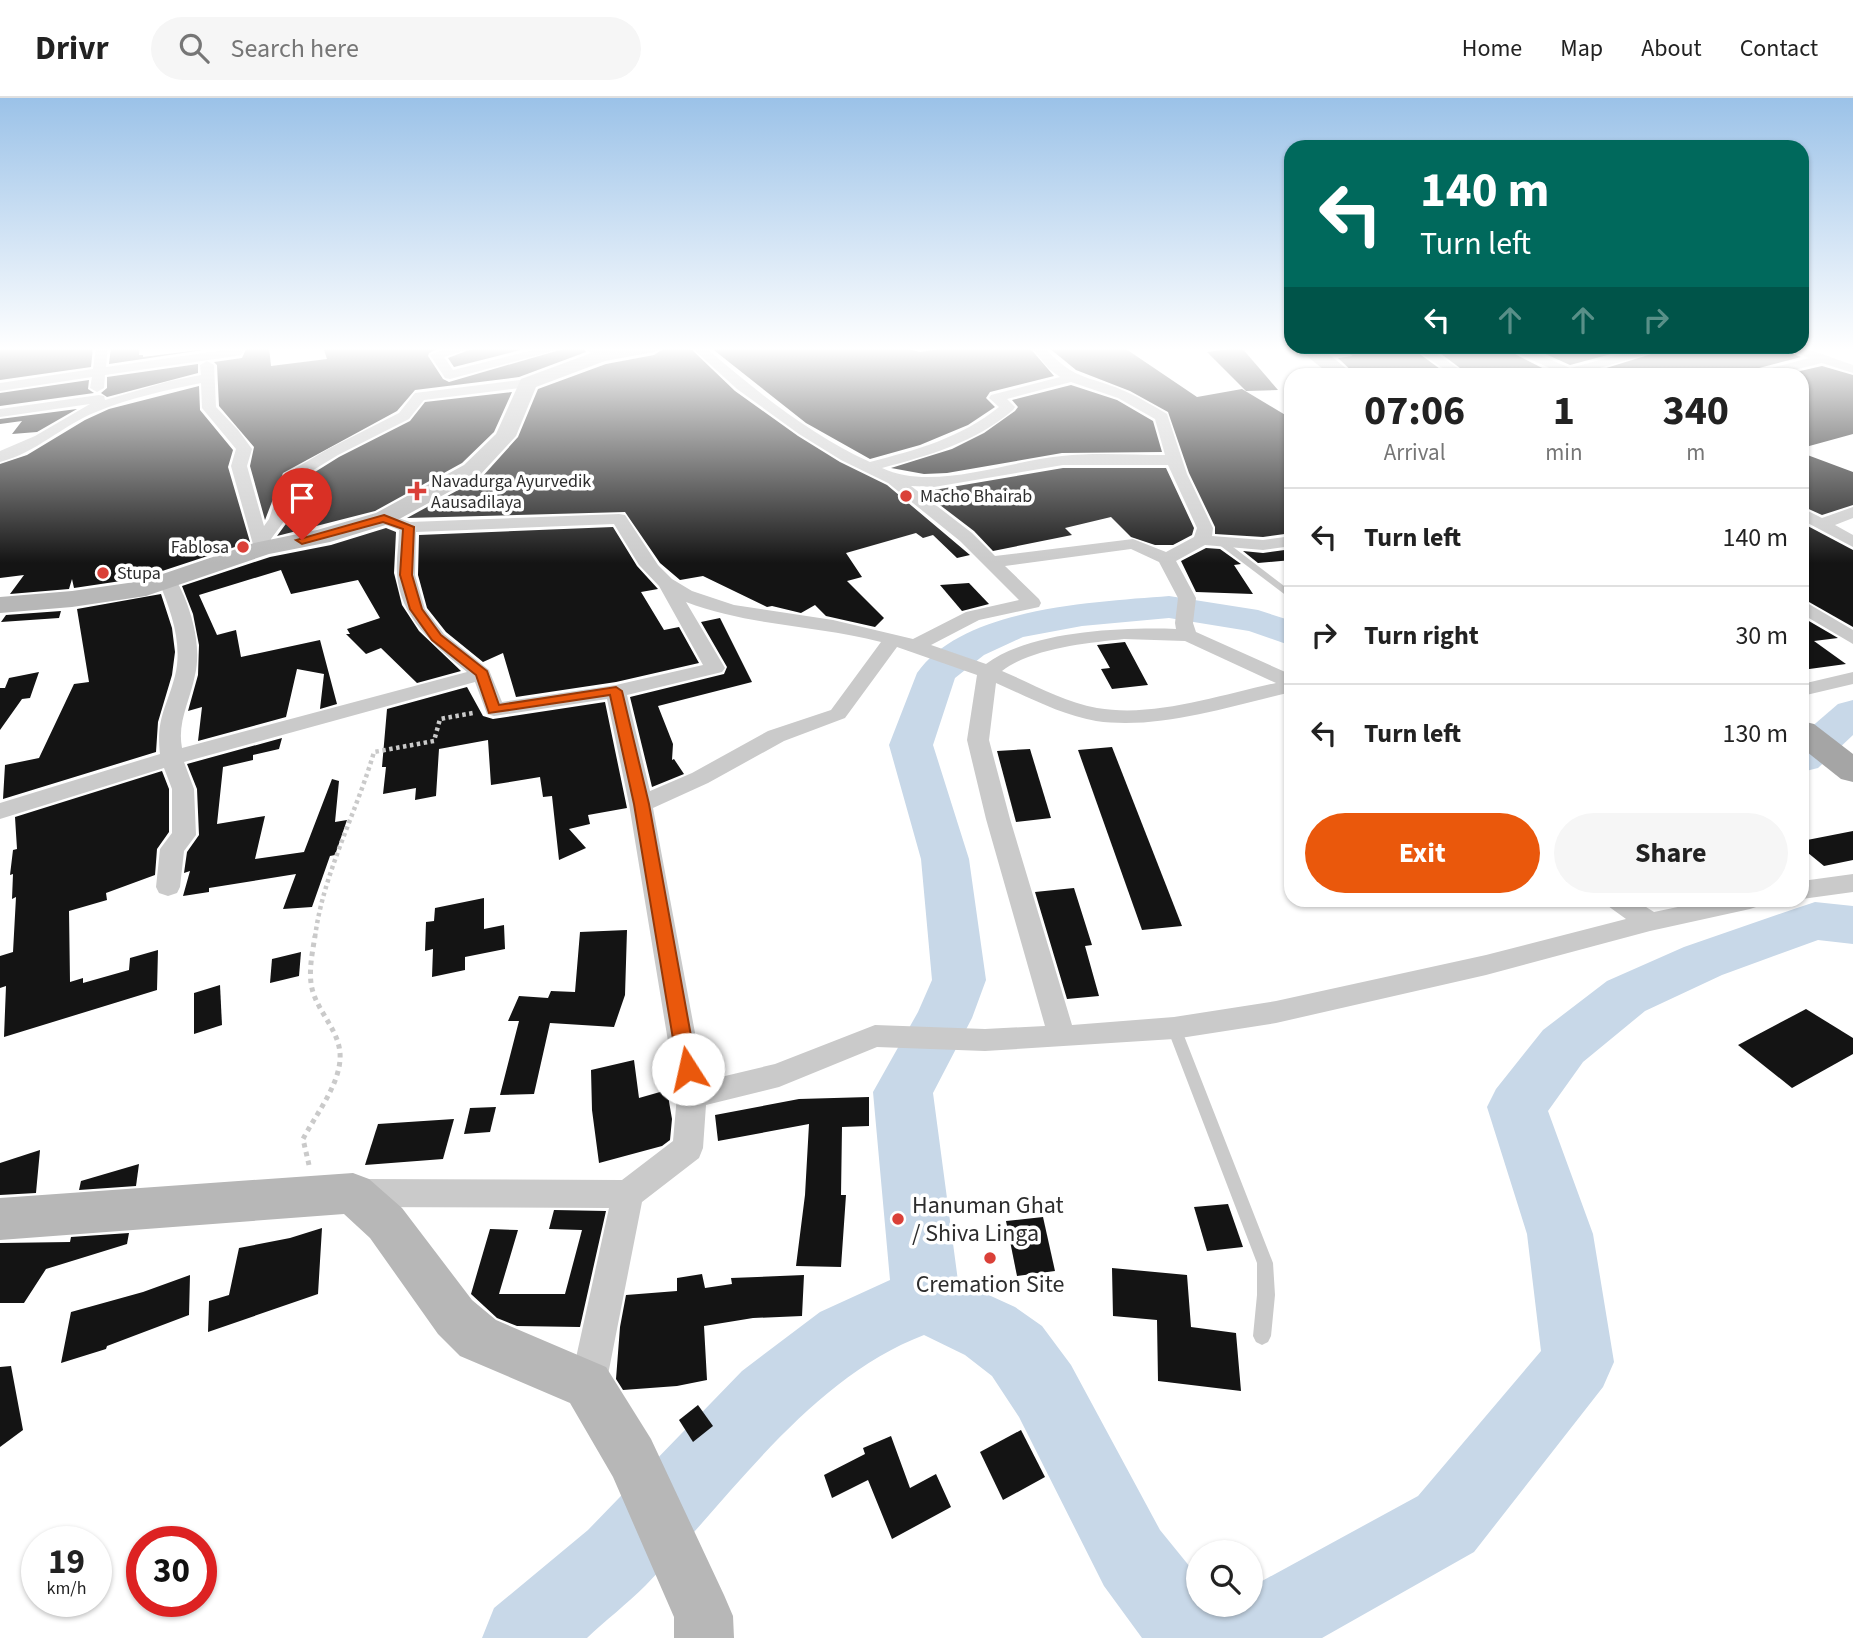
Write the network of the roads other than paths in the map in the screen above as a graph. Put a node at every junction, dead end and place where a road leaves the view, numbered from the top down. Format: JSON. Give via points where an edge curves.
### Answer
{"nodes":[{"id":1,"x":70,"y":419,"type":"edge"},
{"id":2,"x":219,"y":419,"type":"edge"},
{"id":3,"x":399,"y":419,"type":"edge"},
{"id":4,"x":512,"y":419,"type":"edge"},
{"id":5,"x":787,"y":419,"type":"edge"},
{"id":6,"x":996,"y":419,"type":"edge"},
{"id":7,"x":1162,"y":419,"type":"edge"},
{"id":8,"x":0,"y":457,"type":"edge"},
{"id":9,"x":1173,"y":460,"type":"junction"},
{"id":10,"x":870,"y":467,"type":"junction"},
{"id":11,"x":894,"y":480,"type":"junction"},
{"id":12,"x":1853,"y":512,"type":"edge"},
{"id":13,"x":1809,"y":517,"type":"edge"},
{"id":14,"x":384,"y":518,"type":"junction"},
{"id":15,"x":1821,"y":524,"type":"junction"},
{"id":16,"x":408,"y":527,"type":"junction"},
{"id":17,"x":1202,"y":540,"type":"junction"},
{"id":18,"x":1221,"y":542,"type":"junction"},
{"id":19,"x":1284,"y":542,"type":"edge"},
{"id":20,"x":1853,"y":542,"type":"edge"},
{"id":21,"x":262,"y":544,"type":"junction"},
{"id":22,"x":1166,"y":559,"type":"junction"},
{"id":23,"x":991,"y":562,"type":"junction"},
{"id":24,"x":168,"y":582,"type":"junction"},
{"id":25,"x":665,"y":582,"type":"junction"},
{"id":26,"x":1284,"y":591,"type":"edge"},
{"id":27,"x":0,"y":605,"type":"edge"},
{"id":28,"x":1809,"y":610,"type":"edge"},
{"id":29,"x":1186,"y":629,"type":"junction"},
{"id":30,"x":1853,"y":638,"type":"edge"},
{"id":31,"x":892,"y":640,"type":"junction"},
{"id":32,"x":923,"y":649,"type":"junction"},
{"id":33,"x":981,"y":669,"type":"junction"},
{"id":34,"x":482,"y":674,"type":"junction"},
{"id":35,"x":1853,"y":678,"type":"edge"},
{"id":36,"x":1284,"y":680,"type":"edge"},
{"id":37,"x":1284,"y":686,"type":"edge"},
{"id":38,"x":1809,"y":688,"type":"edge"},
{"id":39,"x":616,"y":691,"type":"junction"},
{"id":40,"x":1809,"y":737,"type":"edge"},
{"id":41,"x":172,"y":758,"type":"junction"},
{"id":42,"x":1849,"y":768,"type":"edge"},
{"id":43,"x":641,"y":804,"type":"junction"},
{"id":44,"x":0,"y":811,"type":"edge"},
{"id":45,"x":1853,"y":883,"type":"edge"},
{"id":46,"x":168,"y":887,"type":"dead end"},
{"id":47,"x":1809,"y":889,"type":"edge"},
{"id":48,"x":1628,"y":907,"type":"edge"},
{"id":49,"x":1718,"y":907,"type":"edge"},
{"id":50,"x":1650,"y":922,"type":"junction"},
{"id":51,"x":1174,"y":1028,"type":"junction"},
{"id":52,"x":1062,"y":1037,"type":"junction"},
{"id":53,"x":692,"y":1096,"type":"junction"},
{"id":54,"x":334,"y":1194,"type":"junction"},
{"id":55,"x":628,"y":1194,"type":"junction"},
{"id":56,"x":0,"y":1219,"type":"edge"},
{"id":57,"x":1262,"y":1336,"type":"dead end"},
{"id":58,"x":588,"y":1385,"type":"junction"},
{"id":59,"x":704,"y":1627,"type":"edge"}],
"edges":[{"from":1,"to":8,"type":"street"},
{"from":2,"to":21,"type":"street","via":[[244,449],[239,466]]},
{"from":3,"to":21,"type":"street","via":[[290,478],[277,520]]},
{"from":4,"to":14,"type":"main road","via":[[505,436],[471,470]]},
{"from":5,"to":10,"type":"street"},
{"from":6,"to":10,"type":"street","via":[[967,438]]},
{"from":7,"to":9,"type":"street"},
{"from":9,"to":11,"type":"street","via":[[1063,460],[934,482]]},
{"from":9,"to":17,"type":"street","via":[[1205,528]]},
{"from":10,"to":11,"type":"street"},
{"from":11,"to":23,"type":"street"},
{"from":12,"to":15,"type":"street"},
{"from":13,"to":15,"type":"street"},
{"from":14,"to":16,"type":"street"},
{"from":14,"to":21,"type":"main road","via":[[321,537]]},
{"from":15,"to":20,"type":"street"},
{"from":16,"to":25,"type":"street","via":[[619,519]]},
{"from":16,"to":34,"type":"street","via":[[406,575],[416,609],[437,638]]},
{"from":17,"to":18,"type":"street"},
{"from":17,"to":22,"type":"street"},
{"from":18,"to":19,"type":"street"},
{"from":18,"to":26,"type":"lane"},
{"from":21,"to":24,"type":"main road"},
{"from":22,"to":23,"type":"street","via":[[1133,544]]},
{"from":22,"to":29,"type":"street","via":[[1187,598]]},
{"from":23,"to":32,"type":"street","via":[[1031,603],[973,616]]},
{"from":24,"to":27,"type":"main road","via":[[103,595]]},
{"from":24,"to":41,"type":"street","via":[[183,616],[186,639],[186,673],[168,730]]},
{"from":25,"to":31,"type":"street","via":[[721,606]]},
{"from":25,"to":39,"type":"street","via":[[715,668]]},
{"from":28,"to":30,"type":"street"},
{"from":29,"to":33,"type":"street","via":[[1084,638],[1009,656]]},
{"from":29,"to":36,"type":"street"},
{"from":31,"to":32,"type":"street"},
{"from":31,"to":43,"type":"street","via":[[838,713],[776,736]]},
{"from":32,"to":33,"type":"street"},
{"from":33,"to":37,"type":"street","via":[[1095,714],[1131,716]]},
{"from":33,"to":52,"type":"street","via":[[978,740]]},
{"from":34,"to":39,"type":"street","via":[[494,710]]},
{"from":34,"to":41,"type":"street"},
{"from":35,"to":38,"type":"street"},
{"from":39,"to":43,"type":"street"},
{"from":40,"to":42,"type":"main road"},
{"from":41,"to":44,"type":"street"},
{"from":41,"to":46,"type":"street","via":[[183,789],[184,835],[173,849]]},
{"from":43,"to":53,"type":"street"},
{"from":45,"to":47,"type":"street"},
{"from":48,"to":50,"type":"street"},
{"from":49,"to":50,"type":"street"},
{"from":50,"to":51,"type":"street","via":[[1276,1012]]},
{"from":51,"to":52,"type":"street"},
{"from":51,"to":57,"type":"lane","via":[[1265,1263]]},
{"from":52,"to":53,"type":"street","via":[[875,1036],[779,1075]]},
{"from":53,"to":55,"type":"street","via":[[688,1148]]},
{"from":54,"to":55,"type":"street"},
{"from":54,"to":56,"type":"main road"},
{"from":54,"to":58,"type":"main road","via":[[386,1223],[456,1317],[478,1338]]},
{"from":55,"to":58,"type":"street"},
{"from":58,"to":59,"type":"main road","via":[[632,1458]]}]}
